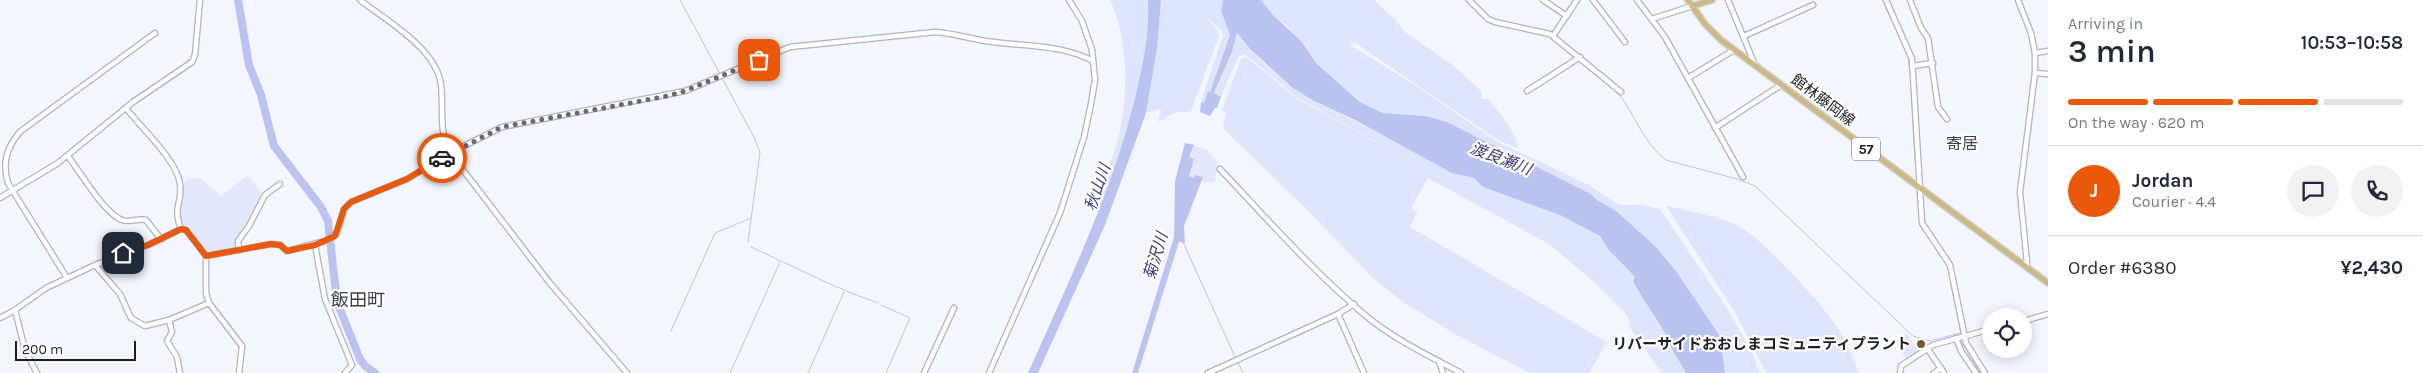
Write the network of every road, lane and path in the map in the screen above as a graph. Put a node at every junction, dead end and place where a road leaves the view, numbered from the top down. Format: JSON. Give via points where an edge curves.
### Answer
{"nodes":[{"id":1,"x":200,"y":0,"type":"edge"},
{"id":2,"x":360,"y":0,"type":"edge"},
{"id":3,"x":1069,"y":0,"type":"edge"},
{"id":4,"x":1469,"y":0,"type":"edge"},
{"id":5,"x":1543,"y":0,"type":"edge"},
{"id":6,"x":1577,"y":0,"type":"edge"},
{"id":7,"x":1593,"y":0,"type":"edge"},
{"id":8,"x":1637,"y":0,"type":"edge"},
{"id":9,"x":1688,"y":0,"type":"edge"},
{"id":10,"x":1712,"y":0,"type":"edge"},
{"id":11,"x":1728,"y":0,"type":"edge"},
{"id":12,"x":1886,"y":0,"type":"edge"},
{"id":13,"x":1910,"y":0,"type":"edge"},
{"id":14,"x":2018,"y":0,"type":"edge"},
{"id":15,"x":1814,"y":5,"type":"dead end"},
{"id":16,"x":1692,"y":6,"type":"junction"},
{"id":17,"x":1567,"y":16,"type":"junction"},
{"id":18,"x":1652,"y":19,"type":"junction"},
{"id":19,"x":155,"y":33,"type":"dead end"},
{"id":20,"x":1553,"y":36,"type":"junction"},
{"id":21,"x":1744,"y":36,"type":"junction"},
{"id":22,"x":1625,"y":42,"type":"dead end"},
{"id":23,"x":1734,"y":50,"type":"junction"},
{"id":24,"x":2048,"y":51,"type":"edge"},
{"id":25,"x":2035,"y":53,"type":"junction"},
{"id":26,"x":1580,"y":57,"type":"junction"},
{"id":27,"x":1093,"y":61,"type":"junction"},
{"id":28,"x":1933,"y":63,"type":"junction"},
{"id":29,"x":1756,"y":66,"type":"junction"},
{"id":30,"x":1912,"y":66,"type":"junction"},
{"id":31,"x":2035,"y":73,"type":"junction"},
{"id":32,"x":2048,"y":74,"type":"edge"},
{"id":33,"x":1688,"y":78,"type":"junction"},
{"id":34,"x":1781,"y":85,"type":"junction"},
{"id":35,"x":1527,"y":91,"type":"dead end"},
{"id":36,"x":1621,"y":92,"type":"dead end"},
{"id":37,"x":126,"y":108,"type":"junction"},
{"id":38,"x":1948,"y":119,"type":"dead end"},
{"id":39,"x":1715,"y":128,"type":"junction"},
{"id":40,"x":450,"y":153,"type":"junction"},
{"id":41,"x":68,"y":156,"type":"junction"},
{"id":42,"x":1220,"y":169,"type":"dead end"},
{"id":43,"x":1742,"y":177,"type":"dead end"},
{"id":44,"x":0,"y":178,"type":"edge"},
{"id":45,"x":7,"y":178,"type":"junction"},
{"id":46,"x":280,"y":184,"type":"dead end"},
{"id":47,"x":1921,"y":189,"type":"junction"},
{"id":48,"x":12,"y":191,"type":"junction"},
{"id":49,"x":0,"y":198,"type":"edge"},
{"id":50,"x":181,"y":229,"type":"junction"},
{"id":51,"x":161,"y":239,"type":"junction"},
{"id":52,"x":315,"y":245,"type":"junction"},
{"id":53,"x":240,"y":250,"type":"junction"},
{"id":54,"x":206,"y":256,"type":"junction"},
{"id":55,"x":94,"y":265,"type":"junction"},
{"id":56,"x":2026,"y":266,"type":"junction"},
{"id":57,"x":67,"y":278,"type":"junction"},
{"id":58,"x":2048,"y":283,"type":"edge"},
{"id":59,"x":209,"y":303,"type":"junction"},
{"id":60,"x":1354,"y":304,"type":"junction"},
{"id":61,"x":954,"y":308,"type":"dead end"},
{"id":62,"x":15,"y":310,"type":"junction"},
{"id":63,"x":1338,"y":314,"type":"junction"},
{"id":64,"x":2048,"y":314,"type":"edge"},
{"id":65,"x":0,"y":318,"type":"edge"},
{"id":66,"x":2032,"y":318,"type":"edge"},
{"id":67,"x":168,"y":320,"type":"junction"},
{"id":68,"x":1982,"y":331,"type":"edge"},
{"id":69,"x":1964,"y":336,"type":"junction"},
{"id":70,"x":1956,"y":338,"type":"junction"},
{"id":71,"x":1928,"y":348,"type":"junction"},
{"id":72,"x":1439,"y":361,"type":"junction"},
{"id":73,"x":1941,"y":368,"type":"junction"},
{"id":74,"x":37,"y":373,"type":"edge"},
{"id":75,"x":180,"y":373,"type":"edge"},
{"id":76,"x":239,"y":373,"type":"edge"},
{"id":77,"x":345,"y":373,"type":"edge"},
{"id":78,"x":627,"y":373,"type":"edge"},
{"id":79,"x":924,"y":373,"type":"edge"},
{"id":80,"x":989,"y":373,"type":"edge"},
{"id":81,"x":1208,"y":373,"type":"edge"},
{"id":82,"x":1364,"y":373,"type":"edge"},
{"id":83,"x":1443,"y":373,"type":"edge"},
{"id":84,"x":1461,"y":373,"type":"edge"},
{"id":85,"x":1900,"y":373,"type":"edge"},
{"id":86,"x":1934,"y":373,"type":"edge"},
{"id":87,"x":1944,"y":373,"type":"edge"},
{"id":88,"x":1976,"y":373,"type":"edge"},
{"id":89,"x":1985,"y":373,"type":"edge"}],
"edges":[{"from":1,"to":37,"type":"street","via":[[192,62]]},
{"from":2,"to":40,"type":"street","via":[[432,60],[440,76],[441,125]]},
{"from":3,"to":27,"type":"street","via":[[1085,30]]},
{"from":4,"to":20,"type":"street","via":[[1488,19]]},
{"from":5,"to":17,"type":"street"},
{"from":6,"to":17,"type":"street"},
{"from":7,"to":22,"type":"street"},
{"from":8,"to":18,"type":"street"},
{"from":9,"to":16,"type":"main road","name":"館林藤岡線","number":"57"},
{"from":10,"to":16,"type":"main road"},
{"from":11,"to":21,"type":"street"},
{"from":12,"to":30,"type":"street","via":[[1911,53]]},
{"from":13,"to":28,"type":"street","via":[[1928,38]]},
{"from":14,"to":25,"type":"street"},
{"from":15,"to":21,"type":"street"},
{"from":16,"to":18,"type":"street"},
{"from":16,"to":23,"type":"main road","name":"館林藤岡線","number":"57","via":[[1713,32]]},
{"from":17,"to":20,"type":"street"},
{"from":18,"to":33,"type":"street"},
{"from":19,"to":45,"type":"street","via":[[21,131],[8,152]]},
{"from":20,"to":26,"type":"street"},
{"from":21,"to":29,"type":"street"},
{"from":23,"to":29,"type":"main road","name":"館林藤岡線","number":"57"},
{"from":23,"to":33,"type":"street"},
{"from":24,"to":25,"type":"street"},
{"from":25,"to":31,"type":"street"},
{"from":26,"to":35,"type":"street"},
{"from":26,"to":36,"type":"street"},
{"from":27,"to":40,"type":"street","via":[[1045,48],[935,32],[790,47],[685,91],[502,127]]},
{"from":27,"to":80,"type":"street","via":[[1095,80],[1091,104],[1063,204]]},
{"from":28,"to":30,"type":"street"},
{"from":28,"to":38,"type":"street","via":[[1938,107]]},
{"from":29,"to":34,"type":"main road","name":"館林藤岡線","number":"57"},
{"from":30,"to":47,"type":"street"},
{"from":31,"to":32,"type":"street"},
{"from":31,"to":56,"type":"street","via":[[2020,192]]},
{"from":33,"to":39,"type":"street"},
{"from":34,"to":39,"type":"street"},
{"from":34,"to":47,"type":"main road","name":"館林藤岡線","number":"57"},
{"from":37,"to":41,"type":"street"},
{"from":37,"to":50,"type":"street","via":[[175,170],[181,184],[176,211]]},
{"from":39,"to":43,"type":"street"},
{"from":40,"to":52,"type":"street","via":[[407,179],[351,202],[344,209],[335,236]]},
{"from":40,"to":78,"type":"street","via":[[549,282]]},
{"from":41,"to":48,"type":"street"},
{"from":41,"to":51,"type":"street","via":[[91,190],[113,213],[125,221],[146,220]]},
{"from":42,"to":60,"type":"street","via":[[1299,253]]},
{"from":44,"to":45,"type":"street"},
{"from":45,"to":48,"type":"street"},
{"from":46,"to":53,"type":"street","via":[[265,195],[238,241]]},
{"from":47,"to":56,"type":"main road","name":"館林藤岡線","number":"57"},
{"from":47,"to":69,"type":"street","via":[[1922,223],[1950,265]]},
{"from":48,"to":49,"type":"street"},
{"from":48,"to":57,"type":"street"},
{"from":50,"to":51,"type":"street"},
{"from":50,"to":54,"type":"street","via":[[186,230]]},
{"from":51,"to":55,"type":"street"},
{"from":52,"to":53,"type":"street","via":[[287,251],[280,245],[271,244]]},
{"from":52,"to":77,"type":"street","via":[[326,299],[352,365]]},
{"from":53,"to":54,"type":"street"},
{"from":54,"to":59,"type":"street"},
{"from":55,"to":57,"type":"street"},
{"from":55,"to":67,"type":"street","via":[[120,294],[131,318],[145,326]]},
{"from":56,"to":58,"type":"main road","name":"館林藤岡線","number":"57"},
{"from":57,"to":62,"type":"street"},
{"from":59,"to":67,"type":"street"},
{"from":59,"to":76,"type":"street","via":[[242,346]]},
{"from":60,"to":63,"type":"street"},
{"from":60,"to":72,"type":"street","via":[[1374,322]]},
{"from":61,"to":79,"type":"street"},
{"from":62,"to":65,"type":"street"},
{"from":62,"to":74,"type":"street","via":[[25,350]]},
{"from":63,"to":81,"type":"street"},
{"from":63,"to":82,"type":"street"},
{"from":64,"to":66,"type":"street"},
{"from":67,"to":75,"type":"street","via":[[172,332],[167,341],[177,357]]},
{"from":68,"to":69,"type":"street"},
{"from":69,"to":70,"type":"street"},
{"from":69,"to":89,"type":"street"},
{"from":70,"to":71,"type":"street"},
{"from":70,"to":88,"type":"street"},
{"from":71,"to":73,"type":"street"},
{"from":71,"to":85,"type":"street","via":[[1899,367]]},
{"from":72,"to":83,"type":"street"},
{"from":72,"to":84,"type":"street"},
{"from":73,"to":86,"type":"street"},
{"from":73,"to":87,"type":"street"}]}
